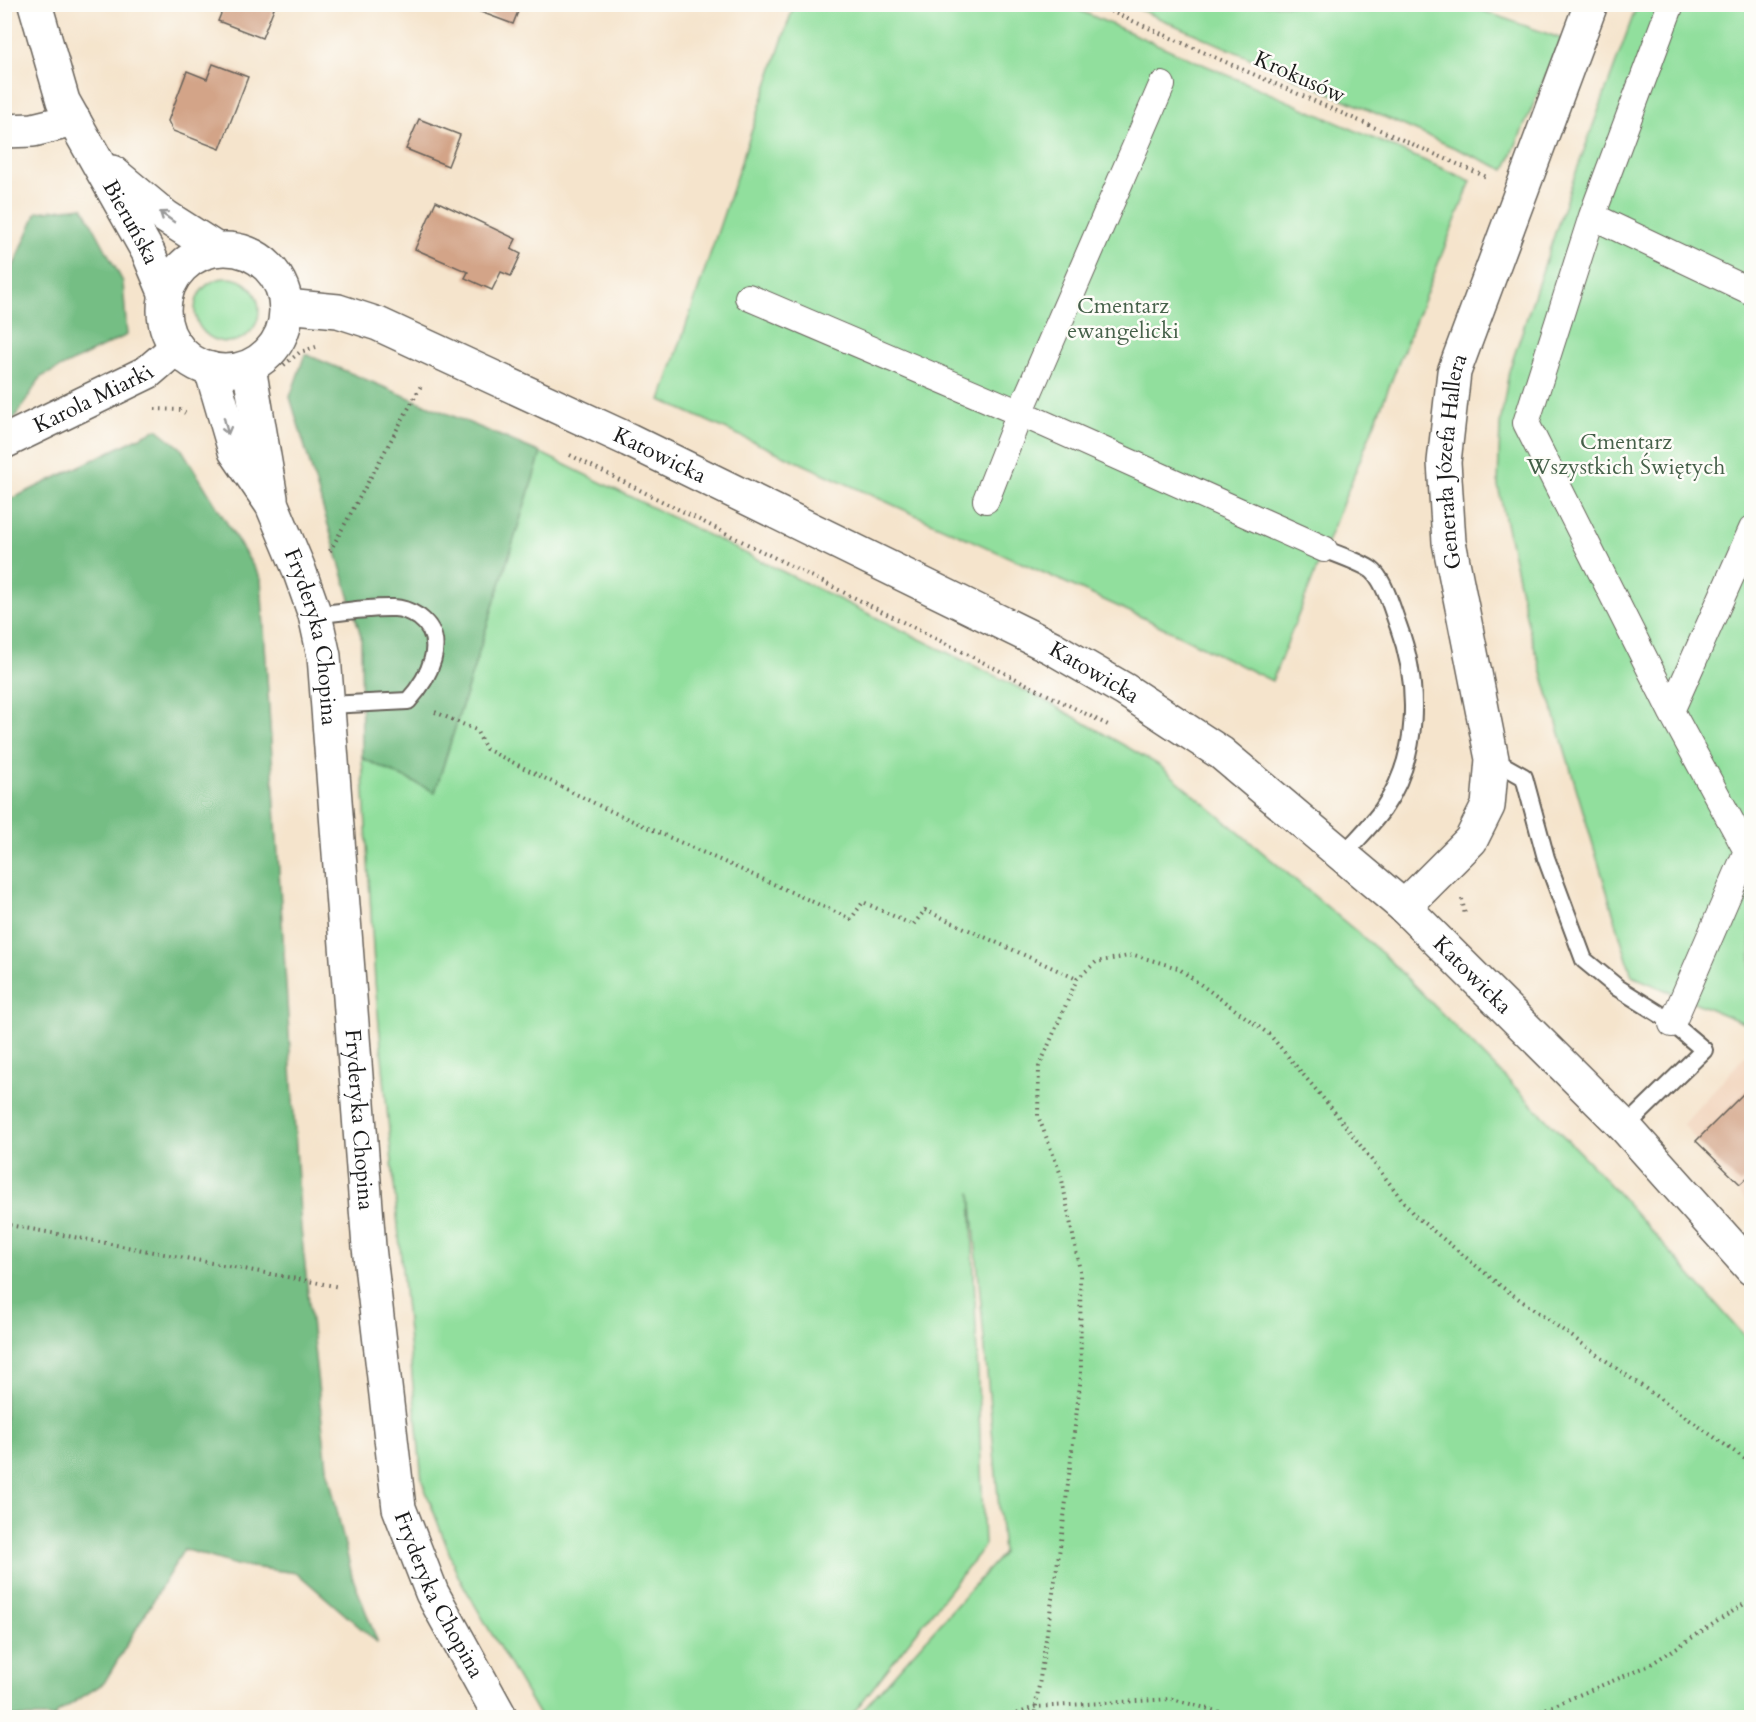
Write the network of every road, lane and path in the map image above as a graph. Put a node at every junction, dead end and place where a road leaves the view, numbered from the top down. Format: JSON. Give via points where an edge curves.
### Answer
{"nodes":[{"id":1,"x":35,"y":4,"type":"edge"},
{"id":2,"x":1094,"y":4,"type":"edge"},
{"id":3,"x":1591,"y":4,"type":"edge"},
{"id":4,"x":1671,"y":4,"type":"edge"},
{"id":5,"x":1162,"y":85,"type":"dead end"},
{"id":6,"x":74,"y":120,"type":"junction"},
{"id":7,"x":4,"y":131,"type":"edge"},
{"id":8,"x":89,"y":151,"type":"junction"},
{"id":9,"x":1494,"y":180,"type":"dead end"},
{"id":10,"x":1592,"y":216,"type":"junction"},
{"id":11,"x":216,"y":249,"type":"junction"},
{"id":12,"x":1752,"y":292,"type":"edge"},
{"id":13,"x":166,"y":296,"type":"junction"},
{"id":14,"x":748,"y":297,"type":"dead end"},
{"id":15,"x":286,"y":306,"type":"junction"},
{"id":16,"x":177,"y":347,"type":"junction"},
{"id":17,"x":249,"y":367,"type":"junction"},
{"id":18,"x":211,"y":369,"type":"junction"},
{"id":19,"x":423,"y":384,"type":"dead end"},
{"id":20,"x":149,"y":410,"type":"dead end"},
{"id":21,"x":1020,"y":413,"type":"junction"},
{"id":22,"x":190,"y":416,"type":"dead end"},
{"id":23,"x":4,"y":442,"type":"edge"},
{"id":24,"x":559,"y":450,"type":"dead end"},
{"id":25,"x":986,"y":500,"type":"dead end"},
{"id":26,"x":272,"y":505,"type":"junction"},
{"id":27,"x":1752,"y":529,"type":"edge"},
{"id":28,"x":1324,"y":549,"type":"joint"},
{"id":29,"x":325,"y":561,"type":"dead end"},
{"id":30,"x":315,"y":615,"type":"junction"},
{"id":31,"x":408,"y":701,"type":"junction"},
{"id":32,"x":329,"y":705,"type":"junction"},
{"id":33,"x":1671,"y":711,"type":"junction"},
{"id":34,"x":1119,"y":730,"type":"dead end"},
{"id":35,"x":1492,"y":759,"type":"junction"},
{"id":36,"x":1749,"y":852,"type":"edge"},
{"id":37,"x":1344,"y":854,"type":"junction"},
{"id":38,"x":1404,"y":906,"type":"junction"},
{"id":39,"x":1077,"y":979,"type":"junction"},
{"id":40,"x":1672,"y":1024,"type":"junction"},
{"id":41,"x":1625,"y":1128,"type":"junction"},
{"id":42,"x":4,"y":1224,"type":"edge"},
{"id":43,"x":1751,"y":1268,"type":"edge"},
{"id":44,"x":348,"y":1289,"type":"dead end"},
{"id":45,"x":1752,"y":1464,"type":"edge"},
{"id":46,"x":1752,"y":1599,"type":"edge"},
{"id":47,"x":1035,"y":1707,"type":"junction"},
{"id":48,"x":501,"y":1718,"type":"edge"},
{"id":49,"x":1006,"y":1718,"type":"edge"},
{"id":50,"x":1034,"y":1718,"type":"edge"},
{"id":51,"x":1242,"y":1718,"type":"edge"},
{"id":52,"x":1524,"y":1718,"type":"edge"}],
"edges":[{"from":1,"to":6,"type":"street","name":"Bieruńska","via":[[63,101]]},
{"from":2,"to":9,"type":"path","name":"Krokusów"},
{"from":3,"to":35,"type":"street","name":"Generała Józefa Hallera","via":[[1454,372],[1444,462],[1449,542]]},
{"from":4,"to":10,"type":"street"},
{"from":5,"to":21,"type":"street"},
{"from":6,"to":7,"type":"street","via":[[33,130]]},
{"from":6,"to":8,"type":"street","name":"Bieruńska"},
{"from":11,"to":8,"type":"street","name":"Bieruńska","one_way":true,"via":[[166,217]]},
{"from":8,"to":13,"type":"street","name":"Bieruńska","via":[[148,252]]},
{"from":10,"to":12,"type":"street"},
{"from":10,"to":33,"type":"street","via":[[1526,423]]},
{"from":11,"to":13,"type":"street","via":[[194,258],[176,274]]},
{"from":11,"to":15,"type":"street","via":[[236,250],[271,269],[282,286]]},
{"from":13,"to":16,"type":"street","via":[[168,331]]},
{"from":14,"to":21,"type":"street"},
{"from":15,"to":17,"type":"street","via":[[285,325],[278,343]]},
{"from":15,"to":37,"type":"street","name":"Katowicka","via":[[338,311],[378,324],[629,440],[1051,647],[1221,753]]},
{"from":16,"to":18,"type":"street","via":[[189,360]]},
{"from":16,"to":23,"type":"street","name":"Karola Miarki","via":[[148,372]]},
{"from":17,"to":18,"type":"street"},
{"from":17,"to":26,"type":"street","name":"Fryderyka Chopina"},
{"from":18,"to":26,"type":"street","name":"Fryderyka Chopina","one_way":true,"via":[[235,451]]},
{"from":19,"to":29,"type":"path"},
{"from":20,"to":22,"type":"path","via":[[180,410]]},
{"from":21,"to":25,"type":"street"},
{"from":21,"to":28,"type":"street"},
{"from":24,"to":34,"type":"path"},
{"from":26,"to":30,"type":"street","name":"Fryderyka Chopina"},
{"from":27,"to":33,"type":"street"},
{"from":28,"to":37,"type":"lane","via":[[1374,571],[1408,652],[1413,697],[1411,740],[1399,778],[1384,807]]},
{"from":30,"to":31,"type":"lane","via":[[394,608],[411,611],[426,622],[435,640],[433,662],[422,685]]},
{"from":30,"to":32,"type":"street","name":"Fryderyka Chopina"},
{"from":31,"to":32,"type":"lane"},
{"from":31,"to":39,"type":"path","via":[[476,730],[486,749],[604,808],[851,919],[863,902],[913,925],[925,910]]},
{"from":32,"to":48,"type":"street","name":"Fryderyka Chopina","via":[[369,1247],[399,1508],[432,1593]]},
{"from":33,"to":36,"type":"street"},
{"from":35,"to":38,"type":"street","name":"Generała Józefa Hallera","via":[[1488,806],[1471,840]]},
{"from":35,"to":40,"type":"lane","via":[[1524,777],[1546,858],[1584,960]]},
{"from":36,"to":40,"type":"street"},
{"from":37,"to":38,"type":"street","name":"Katowicka"},
{"from":38,"to":41,"type":"street","name":"Katowicka"},
{"from":39,"to":45,"type":"path","via":[[1096,962],[1134,955],[1178,968],[1270,1035],[1414,1215],[1502,1287]]},
{"from":39,"to":47,"type":"path","via":[[1039,1067],[1038,1116],[1061,1175],[1080,1271],[1082,1376]]},
{"from":40,"to":41,"type":"lane","via":[[1704,1050]]},
{"from":41,"to":43,"type":"street","name":"Katowicka"},
{"from":42,"to":44,"type":"path"},
{"from":46,"to":52,"type":"path","via":[[1648,1666]]},
{"from":47,"to":49,"type":"path"},
{"from":47,"to":50,"type":"path"},
{"from":47,"to":51,"type":"path","via":[[1172,1699]]}]}
